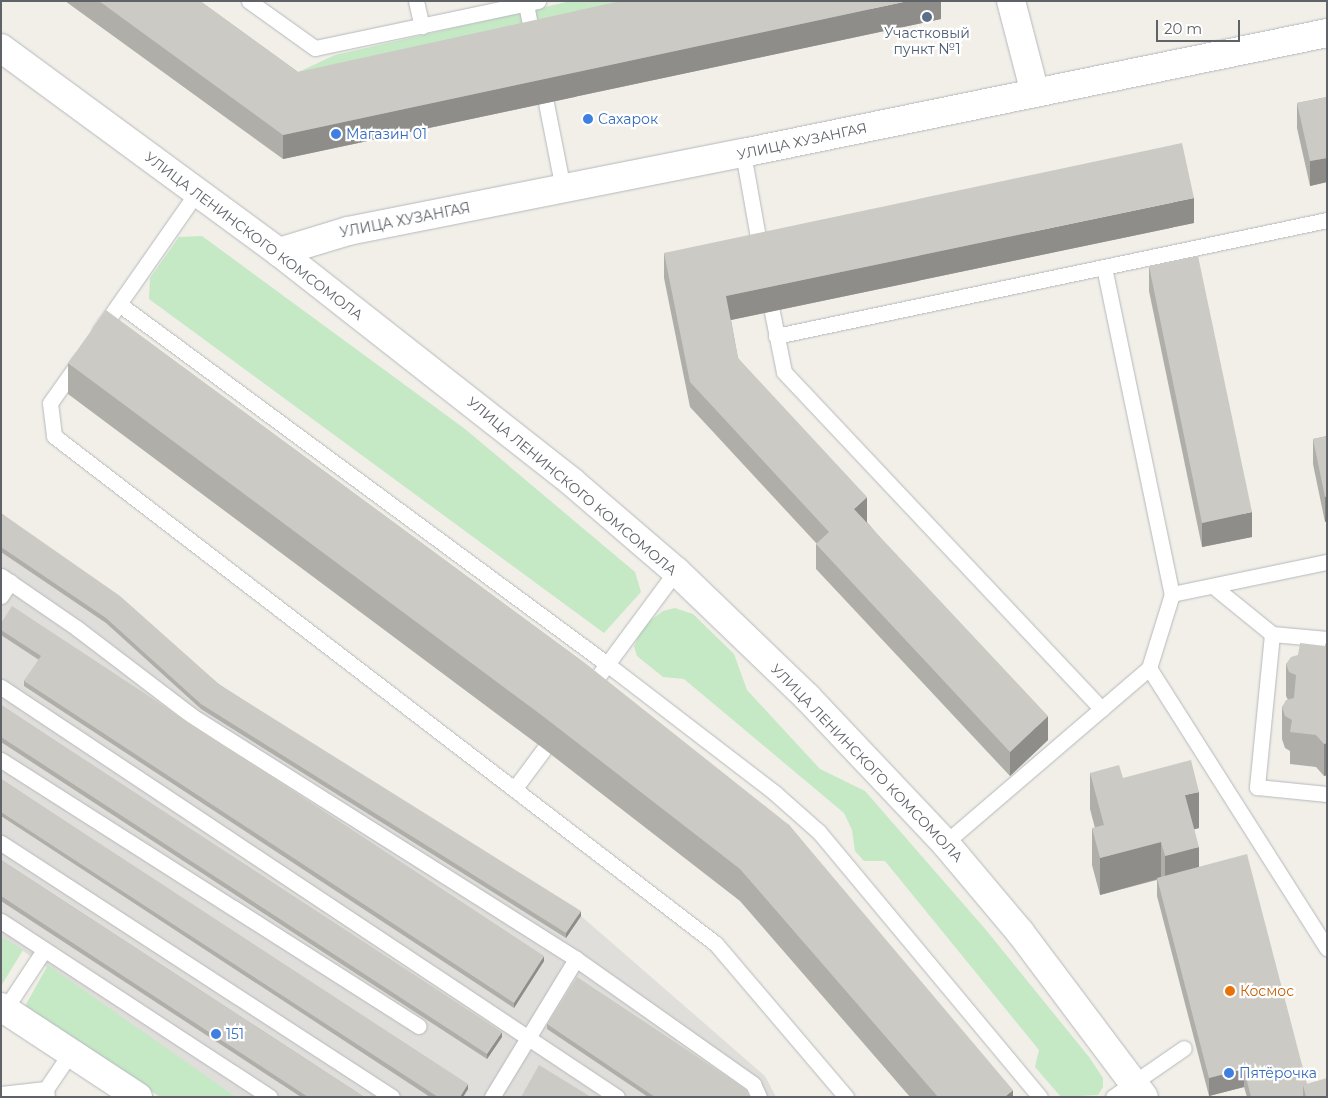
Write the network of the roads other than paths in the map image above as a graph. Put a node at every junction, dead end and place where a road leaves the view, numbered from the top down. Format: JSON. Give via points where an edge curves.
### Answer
{"nodes":[{"id":1,"x":249,"y":1,"type":"edge"},
{"id":2,"x":416,"y":1,"type":"edge"},
{"id":3,"x":1011,"y":1,"type":"edge"},
{"id":4,"x":532,"y":2,"type":"edge"},
{"id":5,"x":422,"y":26,"type":"junction"},
{"id":6,"x":1327,"y":33,"type":"edge"},
{"id":7,"x":535,"y":46,"type":"edge"},
{"id":8,"x":1,"y":48,"type":"edge"},
{"id":9,"x":1035,"y":93,"type":"junction"},
{"id":10,"x":546,"y":103,"type":"edge"},
{"id":11,"x":743,"y":154,"type":"junction"},
{"id":12,"x":563,"y":188,"type":"junction"},
{"id":13,"x":197,"y":192,"type":"junction"},
{"id":14,"x":1327,"y":220,"type":"edge"},
{"id":15,"x":278,"y":252,"type":"junction"},
{"id":16,"x":762,"y":258,"type":"edge"},
{"id":17,"x":1104,"y":267,"type":"junction"},
{"id":18,"x":119,"y":304,"type":"junction"},
{"id":19,"x":772,"y":312,"type":"edge"},
{"id":20,"x":776,"y":336,"type":"junction"},
{"id":21,"x":1327,"y":562,"type":"edge"},
{"id":22,"x":676,"y":571,"type":"junction"},
{"id":23,"x":6,"y":579,"type":"edge"},
{"id":24,"x":1213,"y":586,"type":"junction"},
{"id":25,"x":1172,"y":594,"type":"junction"},
{"id":26,"x":1,"y":596,"type":"edge"},
{"id":27,"x":1272,"y":634,"type":"junction"},
{"id":28,"x":1327,"y":639,"type":"edge"},
{"id":29,"x":607,"y":664,"type":"junction"},
{"id":30,"x":1149,"y":668,"type":"junction"},
{"id":31,"x":1,"y":687,"type":"edge"},
{"id":32,"x":585,"y":694,"type":"edge"},
{"id":33,"x":1102,"y":709,"type":"junction"},
{"id":34,"x":544,"y":749,"type":"edge"},
{"id":35,"x":1,"y":760,"type":"edge"},
{"id":36,"x":1257,"y":787,"type":"junction"},
{"id":37,"x":515,"y":788,"type":"junction"},
{"id":38,"x":1327,"y":794,"type":"edge"},
{"id":39,"x":1236,"y":801,"type":"junction"},
{"id":40,"x":1,"y":842,"type":"edge"},
{"id":41,"x":945,"y":843,"type":"junction"},
{"id":42,"x":1,"y":922,"type":"edge"},
{"id":43,"x":1327,"y":948,"type":"edge"},
{"id":44,"x":44,"y":950,"type":"junction"},
{"id":45,"x":576,"y":959,"type":"junction"},
{"id":46,"x":3,"y":1008,"type":"edge"},
{"id":47,"x":418,"y":1026,"type":"dead end"},
{"id":48,"x":528,"y":1037,"type":"junction"},
{"id":49,"x":1184,"y":1048,"type":"dead end"},
{"id":50,"x":71,"y":1052,"type":"junction"},
{"id":51,"x":1131,"y":1092,"type":"edge"},
{"id":52,"x":46,"y":1093,"type":"edge"},
{"id":53,"x":1,"y":1094,"type":"edge"},
{"id":54,"x":138,"y":1097,"type":"edge"},
{"id":55,"x":270,"y":1097,"type":"edge"},
{"id":56,"x":392,"y":1097,"type":"edge"},
{"id":57,"x":492,"y":1097,"type":"edge"},
{"id":58,"x":617,"y":1097,"type":"edge"},
{"id":59,"x":759,"y":1097,"type":"edge"},
{"id":60,"x":846,"y":1097,"type":"edge"},
{"id":61,"x":1040,"y":1097,"type":"edge"}],
"edges":[{"from":1,"to":5,"type":"lane","via":[[315,48]]},
{"from":2,"to":5,"type":"lane"},
{"from":3,"to":9,"type":"main road"},
{"from":4,"to":5,"type":"lane"},
{"from":4,"to":7,"type":"lane"},
{"from":6,"to":9,"type":"main road","name":"УЛИЦА ХУЗАНГАЯ"},
{"from":8,"to":13,"type":"main road","name":"УЛИЦА ЛЕНИНСКОГО КОМСОМОЛА"},
{"from":9,"to":11,"type":"main road","name":"УЛИЦА ХУЗАНГАЯ"},
{"from":10,"to":12,"type":"lane"},
{"from":11,"to":12,"type":"main road","name":"УЛИЦА ХУЗАНГАЯ"},
{"from":11,"to":16,"type":"lane"},
{"from":12,"to":15,"type":"main road","name":"УЛИЦА ХУЗАНГАЯ","via":[[320,237]]},
{"from":13,"to":15,"type":"main road","name":"УЛИЦА ЛЕНИНСКОГО КОМСОМОЛА"},
{"from":13,"to":18,"type":"lane"},
{"from":14,"to":17,"type":"lane"},
{"from":15,"to":22,"type":"main road","name":"УЛИЦА ЛЕНИНСКОГО КОМСОМОЛА","via":[[572,482]]},
{"from":17,"to":20,"type":"lane"},
{"from":17,"to":25,"type":"lane"},
{"from":18,"to":29,"type":"lane"},
{"from":18,"to":37,"type":"lane","via":[[50,403],[54,436]]},
{"from":19,"to":20,"type":"lane"},
{"from":20,"to":33,"type":"lane","via":[[784,372]]},
{"from":21,"to":24,"type":"lane"},
{"from":22,"to":29,"type":"lane"},
{"from":22,"to":41,"type":"main road","name":"УЛИЦА ЛЕНИНСКОГО КОМСОМОЛА","via":[[807,697]]},
{"from":23,"to":26,"type":"lane"},
{"from":23,"to":45,"type":"lane","via":[[192,716]]},
{"from":24,"to":25,"type":"lane"},
{"from":24,"to":27,"type":"lane"},
{"from":25,"to":30,"type":"lane"},
{"from":27,"to":28,"type":"lane"},
{"from":27,"to":36,"type":"lane"},
{"from":29,"to":32,"type":"lane"},
{"from":29,"to":61,"type":"lane","via":[[775,793],[819,832]]},
{"from":30,"to":33,"type":"lane"},
{"from":30,"to":39,"type":"lane"},
{"from":31,"to":48,"type":"lane"},
{"from":33,"to":41,"type":"lane"},
{"from":34,"to":37,"type":"lane"},
{"from":35,"to":47,"type":"lane"},
{"from":36,"to":38,"type":"lane"},
{"from":36,"to":39,"type":"lane"},
{"from":37,"to":60,"type":"lane","via":[[716,944]]},
{"from":39,"to":43,"type":"lane"},
{"from":40,"to":56,"type":"lane"},
{"from":41,"to":51,"type":"main road","name":"УЛИЦА ЛЕНИНСКОГО КОМСОМОЛА","via":[[1020,932]]},
{"from":42,"to":44,"type":"lane"},
{"from":44,"to":46,"type":"lane"},
{"from":44,"to":55,"type":"lane"},
{"from":45,"to":48,"type":"lane"},
{"from":45,"to":59,"type":"lane","via":[[753,1084]]},
{"from":46,"to":50,"type":"main road"},
{"from":48,"to":57,"type":"lane"},
{"from":48,"to":58,"type":"lane"},
{"from":49,"to":51,"type":"lane"},
{"from":50,"to":52,"type":"lane"},
{"from":50,"to":54,"type":"main road"},
{"from":52,"to":53,"type":"lane"}]}
